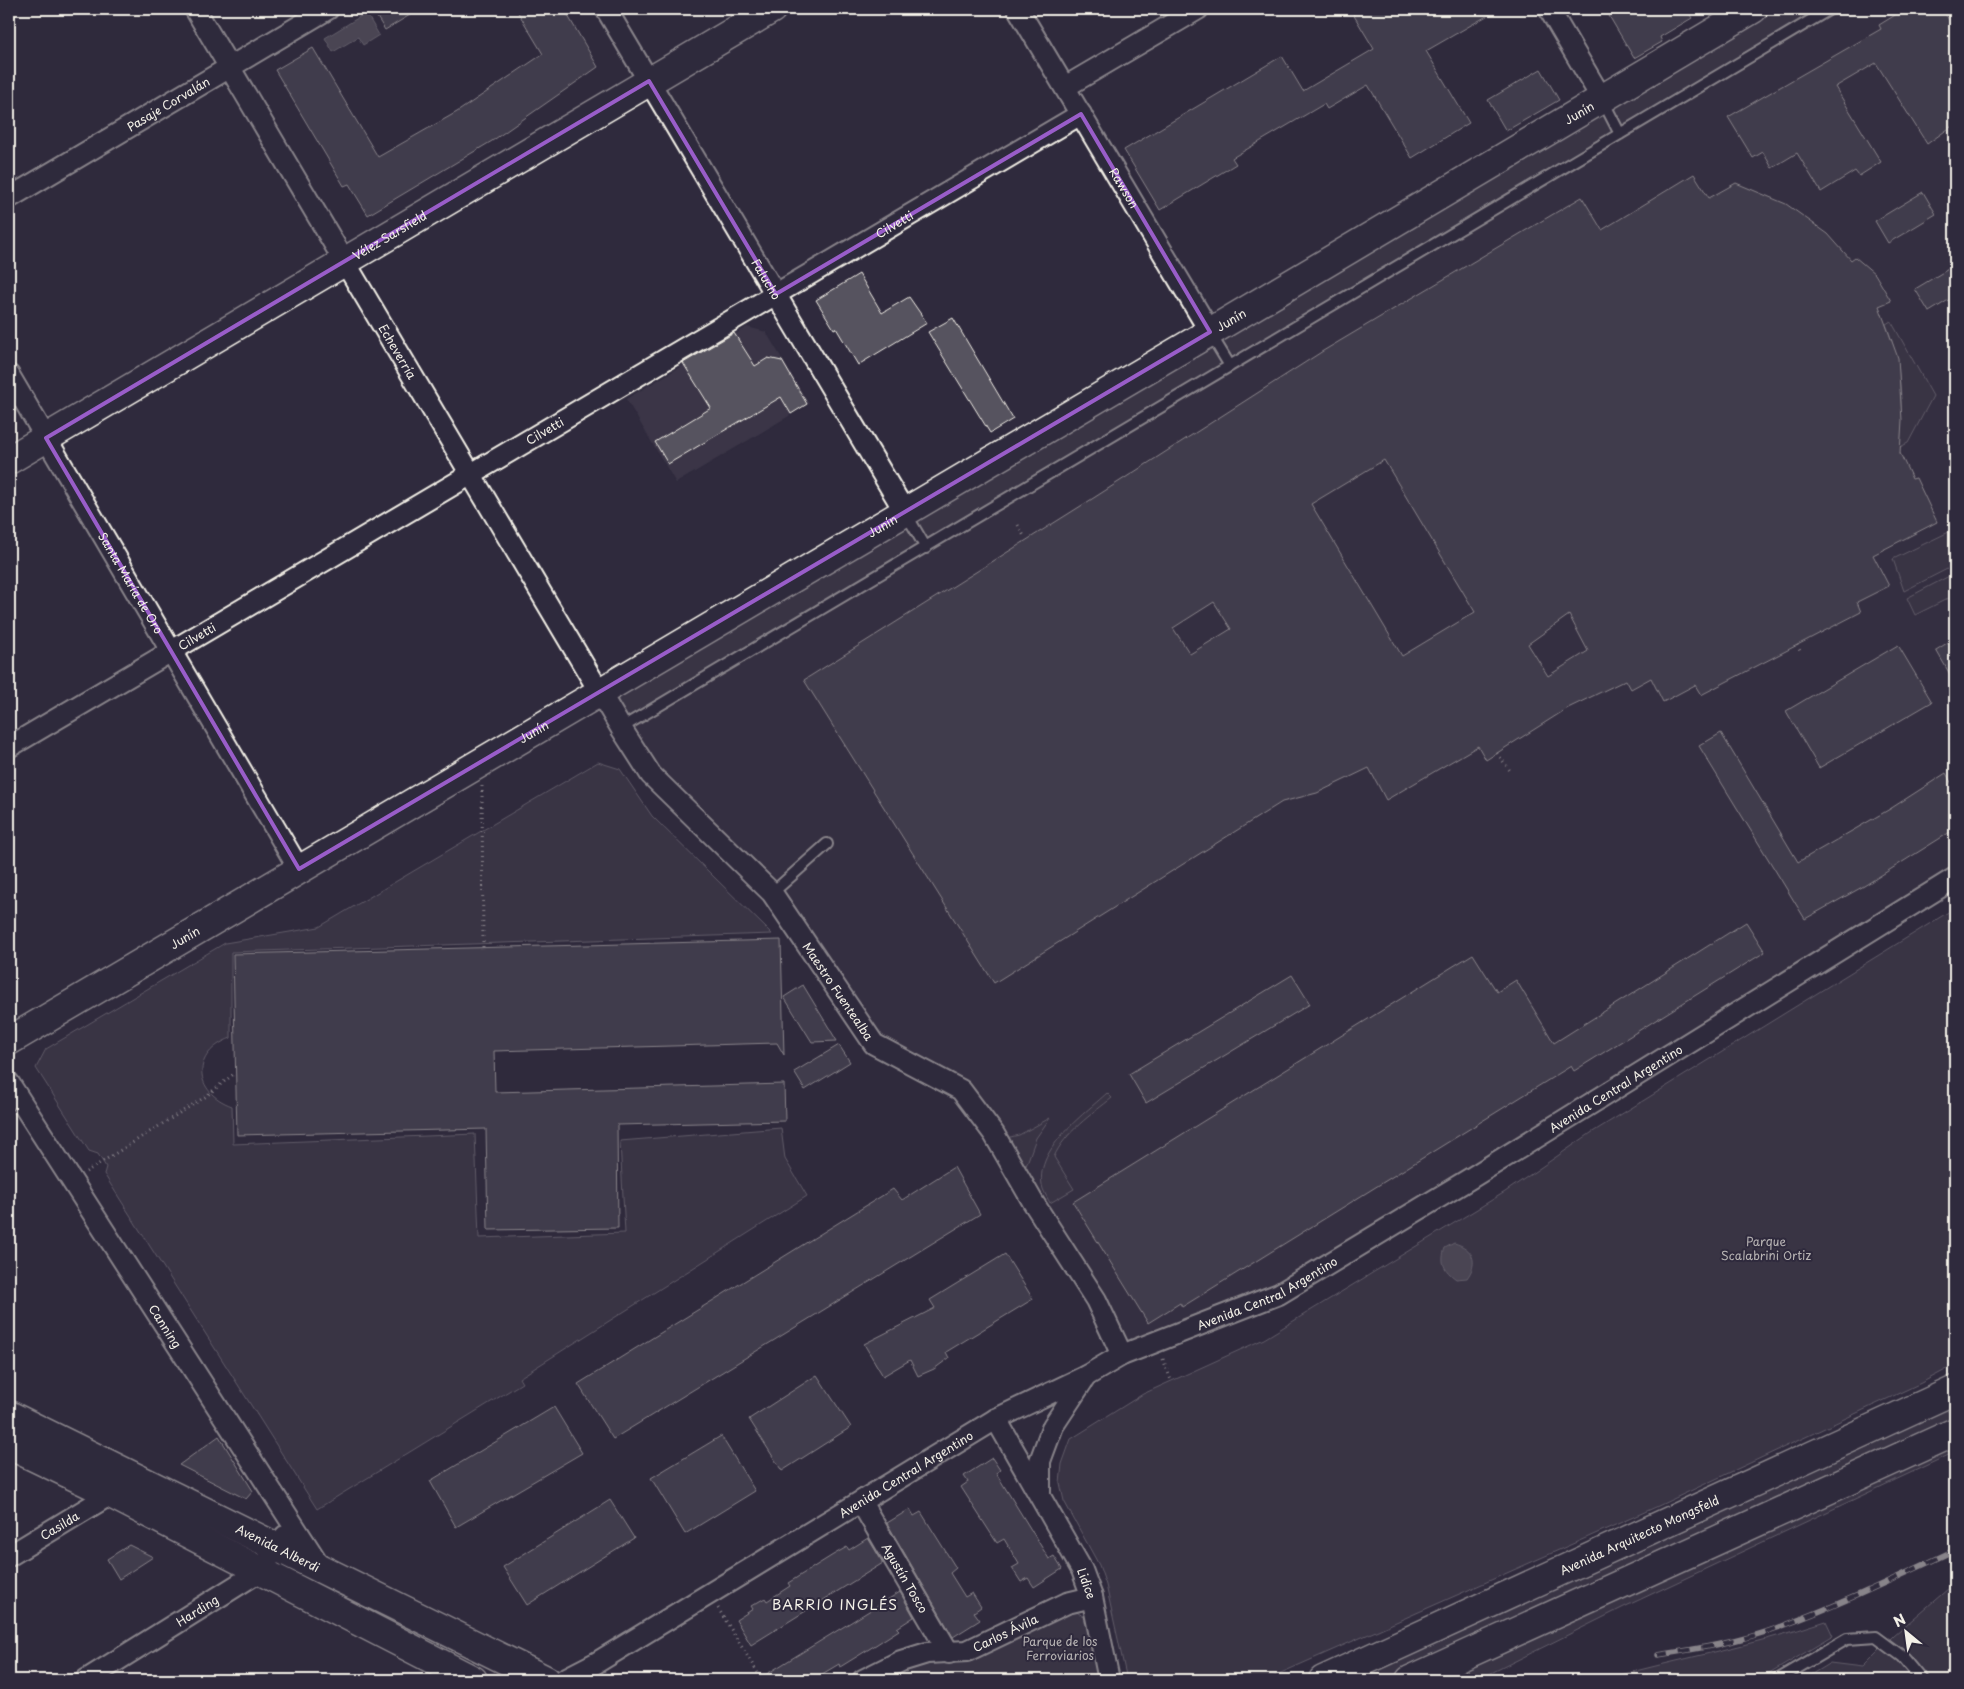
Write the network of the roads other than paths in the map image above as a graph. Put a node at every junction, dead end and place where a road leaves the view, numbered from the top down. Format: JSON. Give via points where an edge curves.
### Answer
{"nodes":[{"id":1,"x":194,"y":9,"type":"edge"},
{"id":2,"x":328,"y":9,"type":"edge"},
{"id":3,"x":606,"y":9,"type":"edge"},
{"id":4,"x":772,"y":9,"type":"edge"},
{"id":5,"x":1018,"y":9,"type":"edge"},
{"id":6,"x":1198,"y":9,"type":"edge"},
{"id":7,"x":1549,"y":9,"type":"edge"},
{"id":8,"x":1753,"y":9,"type":"edge"},
{"id":9,"x":1830,"y":9,"type":"edge"},
{"id":10,"x":229,"y":68,"type":"junction"},
{"id":11,"x":650,"y":81,"type":"junction"},
{"id":12,"x":1065,"y":88,"type":"junction"},
{"id":13,"x":1602,"y":99,"type":"junction"},
{"id":14,"x":1081,"y":114,"type":"junction"},
{"id":15,"x":1620,"y":134,"type":"junction"},
{"id":16,"x":9,"y":198,"type":"edge"},
{"id":17,"x":343,"y":262,"type":"junction"},
{"id":18,"x":776,"y":294,"type":"junction"},
{"id":19,"x":1210,"y":332,"type":"junction"},
{"id":20,"x":1230,"y":366,"type":"junction"},
{"id":21,"x":9,"y":375,"type":"edge"},
{"id":22,"x":46,"y":438,"type":"junction"},
{"id":23,"x":9,"y":460,"type":"edge"},
{"id":24,"x":471,"y":474,"type":"junction"},
{"id":25,"x":905,"y":512,"type":"junction"},
{"id":26,"x":926,"y":548,"type":"junction"},
{"id":27,"x":171,"y":651,"type":"junction"},
{"id":28,"x":600,"y":692,"type":"junction"},
{"id":29,"x":621,"y":728,"type":"junction"},
{"id":30,"x":9,"y":746,"type":"edge"},
{"id":31,"x":827,"y":844,"type":"dead end"},
{"id":32,"x":299,"y":869,"type":"junction"},
{"id":33,"x":1955,"y":878,"type":"edge"},
{"id":34,"x":772,"y":893,"type":"junction"},
{"id":35,"x":9,"y":1041,"type":"edge"},
{"id":36,"x":9,"y":1083,"type":"edge"},
{"id":37,"x":1122,"y":1355,"type":"junction"},
{"id":38,"x":1086,"y":1376,"type":"junction"},
{"id":39,"x":1955,"y":1390,"type":"edge"},
{"id":40,"x":9,"y":1416,"type":"edge"},
{"id":41,"x":996,"y":1419,"type":"junction"},
{"id":42,"x":1955,"y":1432,"type":"edge"},
{"id":43,"x":9,"y":1445,"type":"edge"},
{"id":44,"x":111,"y":1494,"type":"junction"},
{"id":45,"x":1040,"y":1494,"type":"junction"},
{"id":46,"x":861,"y":1502,"type":"junction"},
{"id":47,"x":292,"y":1524,"type":"junction"},
{"id":48,"x":278,"y":1549,"type":"junction"},
{"id":49,"x":9,"y":1556,"type":"edge"},
{"id":50,"x":322,"y":1570,"type":"junction"},
{"id":51,"x":260,"y":1571,"type":"junction"},
{"id":52,"x":1092,"y":1597,"type":"junction"},
{"id":53,"x":949,"y":1654,"type":"junction"},
{"id":54,"x":86,"y":1680,"type":"edge"},
{"id":55,"x":473,"y":1680,"type":"edge"},
{"id":56,"x":546,"y":1680,"type":"edge"},
{"id":57,"x":563,"y":1680,"type":"edge"},
{"id":58,"x":863,"y":1680,"type":"edge"},
{"id":59,"x":1109,"y":1680,"type":"edge"},
{"id":60,"x":1323,"y":1680,"type":"edge"},
{"id":61,"x":1410,"y":1680,"type":"edge"},
{"id":62,"x":1777,"y":1680,"type":"edge"},
{"id":63,"x":1922,"y":1680,"type":"edge"}],
"edges":[{"from":1,"to":10,"type":"street","name":"Echeverría"},
{"from":2,"to":10,"type":"street","name":"Pasaje Corvalán"},
{"from":3,"to":11,"type":"street","name":"Falucho"},
{"from":4,"to":11,"type":"main road","name":"Vélez Sarsfield"},
{"from":5,"to":12,"type":"street","name":"Rawson"},
{"from":6,"to":12,"type":"street"},
{"from":7,"to":13,"type":"street"},
{"from":8,"to":13,"type":"main road","name":"Junín"},
{"from":9,"to":15,"type":"lane"},
{"from":10,"to":16,"type":"street","name":"Pasaje Corvalán"},
{"from":10,"to":17,"type":"street","name":"Echeverría"},
{"from":11,"to":17,"type":"main road","name":"Vélez Sarsfield"},
{"from":11,"to":18,"type":"street","name":"Falucho"},
{"from":12,"to":14,"type":"street","name":"Rawson"},
{"from":13,"to":15,"type":"lane"},
{"from":13,"to":19,"type":"main road","name":"Junín"},
{"from":14,"to":18,"type":"street","name":"Cilvetti"},
{"from":14,"to":19,"type":"street","name":"Rawson"},
{"from":15,"to":20,"type":"lane"},
{"from":17,"to":22,"type":"main road","name":"Vélez Sarsfield"},
{"from":17,"to":24,"type":"street","name":"Echeverría"},
{"from":18,"to":24,"type":"street","name":"Cilvetti"},
{"from":18,"to":25,"type":"street","name":"Falucho"},
{"from":19,"to":20,"type":"lane","name":"Rawson"},
{"from":19,"to":25,"type":"main road","name":"Junín"},
{"from":20,"to":26,"type":"lane"},
{"from":21,"to":22,"type":"street","name":"Santa María de Oro"},
{"from":22,"to":23,"type":"main road","name":"Vélez Sarsfield"},
{"from":22,"to":27,"type":"street","name":"Santa María de Oro"},
{"from":24,"to":27,"type":"street","name":"Cilvetti"},
{"from":24,"to":28,"type":"street","name":"Echeverría"},
{"from":25,"to":26,"type":"lane","name":"Falucho"},
{"from":25,"to":28,"type":"main road","name":"Junín"},
{"from":26,"to":29,"type":"lane"},
{"from":27,"to":30,"type":"street","name":"Cilvetti"},
{"from":27,"to":32,"type":"street","name":"Santa María de Oro"},
{"from":28,"to":29,"type":"street","name":"Maestro Fuentealba"},
{"from":28,"to":32,"type":"main road","name":"Junín"},
{"from":29,"to":34,"type":"street","name":"Maestro Fuentealba","via":[[651,775]]},
{"from":31,"to":34,"type":"lane"},
{"from":32,"to":35,"type":"main road","name":"Junín"},
{"from":33,"to":37,"type":"street","name":"Avenida Central Argentino","via":[[1280,1294]]},
{"from":34,"to":37,"type":"street","name":"Maestro Fuentealba","via":[[874,1044],[961,1090],[994,1134],[1096,1300]]},
{"from":36,"to":47,"type":"street","name":"Canning"},
{"from":37,"to":38,"type":"street","name":"Avenida Central Argentino"},
{"from":38,"to":41,"type":"street","name":"Avenida Central Argentino"},
{"from":38,"to":45,"type":"street","name":"Lidice","via":[[1053,1426],[1040,1462]]},
{"from":39,"to":60,"type":"main road","name":"Avenida Arquitecto Mongsfeld"},
{"from":40,"to":48,"type":"main road","name":"Avenida Alberdi"},
{"from":41,"to":45,"type":"street","name":"Lidice"},
{"from":41,"to":46,"type":"street","name":"Avenida Central Argentino"},
{"from":42,"to":61,"type":"main road"},
{"from":43,"to":44,"type":"main road"},
{"from":44,"to":49,"type":"street","name":"Casilda"},
{"from":44,"to":51,"type":"main road"},
{"from":45,"to":52,"type":"street","name":"Lidice","via":[[1082,1570]]},
{"from":46,"to":53,"type":"street","name":"Agustín Tosco"},
{"from":46,"to":57,"type":"street","name":"Avenida Central Argentino"},
{"from":47,"to":48,"type":"street","name":"Harding"},
{"from":47,"to":50,"type":"street","name":"Canning"},
{"from":48,"to":50,"type":"main road","name":"Avenida Alberdi"},
{"from":48,"to":51,"type":"street","name":"Harding"},
{"from":50,"to":56,"type":"main road","name":"Avenida Alberdi"},
{"from":51,"to":54,"type":"street","name":"Harding"},
{"from":51,"to":55,"type":"main road"},
{"from":52,"to":53,"type":"street","name":"Carlos Ávila","via":[[1067,1603],[967,1651]]},
{"from":52,"to":59,"type":"street","name":"Lidice"},
{"from":53,"to":58,"type":"street","name":"Carlos Ávila","via":[[927,1653],[901,1661]]},
{"from":62,"to":63,"type":"lane","via":[[1847,1639],[1876,1637],[1904,1657]]}]}
